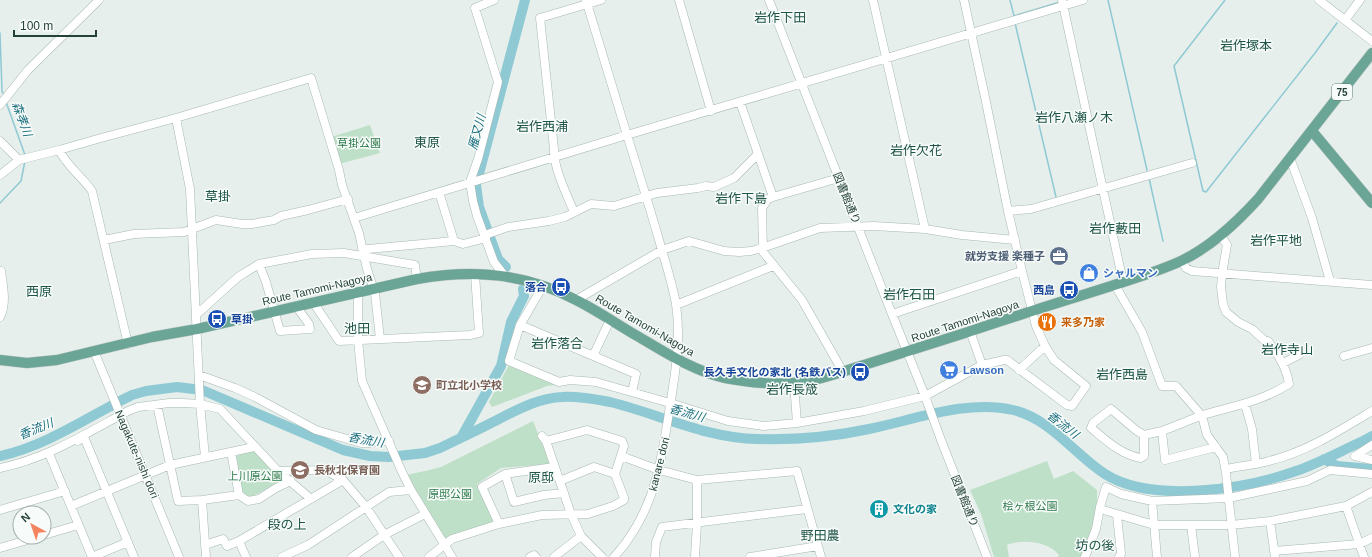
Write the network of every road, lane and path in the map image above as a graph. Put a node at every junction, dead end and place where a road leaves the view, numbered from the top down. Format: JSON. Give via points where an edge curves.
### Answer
{"nodes":[{"id":1,"x":99,"y":0,"type":"edge"},
{"id":2,"x":494,"y":0,"type":"edge"},
{"id":3,"x":601,"y":0,"type":"edge"},
{"id":4,"x":679,"y":0,"type":"edge"},
{"id":5,"x":769,"y":0,"type":"edge"},
{"id":6,"x":873,"y":0,"type":"edge"},
{"id":7,"x":964,"y":0,"type":"edge"},
{"id":8,"x":1083,"y":0,"type":"edge"},
{"id":9,"x":1319,"y":0,"type":"edge"},
{"id":10,"x":1360,"y":0,"type":"edge"},
{"id":11,"x":586,"y":2,"type":"edge"},
{"id":12,"x":1063,"y":3,"type":"edge"},
{"id":13,"x":1344,"y":20,"type":"junction"},
{"id":14,"x":972,"y":33,"type":"junction"},
{"id":15,"x":1372,"y":41,"type":"edge"},
{"id":16,"x":1372,"y":53,"type":"edge"},
{"id":17,"x":887,"y":58,"type":"junction"},
{"id":18,"x":803,"y":84,"type":"junction"},
{"id":19,"x":4,"y":100,"type":"edge"},
{"id":20,"x":740,"y":102,"type":"junction"},
{"id":21,"x":711,"y":110,"type":"junction"},
{"id":22,"x":176,"y":118,"type":"junction"},
{"id":23,"x":1312,"y":131,"type":"junction"},
{"id":24,"x":627,"y":135,"type":"junction"},
{"id":25,"x":0,"y":141,"type":"edge"},
{"id":26,"x":59,"y":150,"type":"junction"},
{"id":27,"x":758,"y":154,"type":"junction"},
{"id":28,"x":554,"y":158,"type":"junction"},
{"id":29,"x":1290,"y":158,"type":"junction"},
{"id":30,"x":20,"y":159,"type":"junction"},
{"id":31,"x":1192,"y":163,"type":"dead end"},
{"id":32,"x":0,"y":174,"type":"edge"},
{"id":33,"x":838,"y":178,"type":"junction"},
{"id":34,"x":471,"y":182,"type":"junction"},
{"id":35,"x":1102,"y":189,"type":"junction"},
{"id":36,"x":439,"y":192,"type":"junction"},
{"id":37,"x":646,"y":197,"type":"junction"},
{"id":38,"x":773,"y":197,"type":"junction"},
{"id":39,"x":348,"y":198,"type":"junction"},
{"id":40,"x":1372,"y":203,"type":"edge"},
{"id":41,"x":574,"y":212,"type":"junction"},
{"id":42,"x":1008,"y":212,"type":"junction"},
{"id":43,"x":354,"y":218,"type":"junction"},
{"id":44,"x":858,"y":227,"type":"junction"},
{"id":45,"x":925,"y":229,"type":"junction"},
{"id":46,"x":191,"y":230,"type":"junction"},
{"id":47,"x":487,"y":235,"type":"junction"},
{"id":48,"x":1221,"y":236,"type":"junction"},
{"id":49,"x":104,"y":240,"type":"junction"},
{"id":50,"x":1015,"y":240,"type":"junction"},
{"id":51,"x":454,"y":242,"type":"junction"},
{"id":52,"x":362,"y":248,"type":"junction"},
{"id":53,"x":762,"y":248,"type":"junction"},
{"id":54,"x":662,"y":250,"type":"junction"},
{"id":55,"x":364,"y":257,"type":"junction"},
{"id":56,"x":1182,"y":261,"type":"junction"},
{"id":57,"x":259,"y":264,"type":"junction"},
{"id":58,"x":773,"y":266,"type":"junction"},
{"id":59,"x":2,"y":271,"type":"dead end"},
{"id":60,"x":1022,"y":271,"type":"junction"},
{"id":61,"x":474,"y":274,"type":"junction"},
{"id":62,"x":1222,"y":274,"type":"junction"},
{"id":63,"x":504,"y":275,"type":"junction"},
{"id":64,"x":417,"y":279,"type":"junction"},
{"id":65,"x":1330,"y":282,"type":"junction"},
{"id":66,"x":1119,"y":283,"type":"junction"},
{"id":67,"x":1372,"y":285,"type":"edge"},
{"id":68,"x":543,"y":286,"type":"junction"},
{"id":69,"x":373,"y":288,"type":"junction"},
{"id":70,"x":358,"y":292,"type":"junction"},
{"id":71,"x":576,"y":300,"type":"junction"},
{"id":72,"x":314,"y":302,"type":"junction"},
{"id":73,"x":676,"y":305,"type":"junction"},
{"id":74,"x":296,"y":306,"type":"junction"},
{"id":75,"x":273,"y":311,"type":"junction"},
{"id":76,"x":1033,"y":311,"type":"junction"},
{"id":77,"x":892,"y":314,"type":"junction"},
{"id":78,"x":196,"y":315,"type":"junction"},
{"id":79,"x":0,"y":317,"type":"edge"},
{"id":80,"x":610,"y":320,"type":"junction"},
{"id":81,"x":520,"y":325,"type":"junction"},
{"id":82,"x":197,"y":329,"type":"junction"},
{"id":83,"x":970,"y":331,"type":"junction"},
{"id":84,"x":380,"y":339,"type":"junction"},
{"id":85,"x":358,"y":340,"type":"junction"},
{"id":86,"x":128,"y":344,"type":"junction"},
{"id":87,"x":1045,"y":346,"type":"junction"},
{"id":88,"x":1372,"y":348,"type":"edge"},
{"id":89,"x":94,"y":351,"type":"junction"},
{"id":90,"x":908,"y":352,"type":"junction"},
{"id":91,"x":1299,"y":355,"type":"dead end"},
{"id":92,"x":593,"y":356,"type":"junction"},
{"id":93,"x":1344,"y":356,"type":"dead end"},
{"id":94,"x":0,"y":360,"type":"edge"},
{"id":95,"x":678,"y":360,"type":"junction"},
{"id":96,"x":1282,"y":363,"type":"junction"},
{"id":97,"x":982,"y":365,"type":"junction"},
{"id":98,"x":1019,"y":370,"type":"junction"},
{"id":99,"x":843,"y":372,"type":"junction"},
{"id":100,"x":199,"y":376,"type":"junction"},
{"id":101,"x":794,"y":383,"type":"junction"},
{"id":102,"x":632,"y":392,"type":"junction"},
{"id":103,"x":925,"y":396,"type":"junction"},
{"id":104,"x":200,"y":403,"type":"junction"},
{"id":105,"x":1245,"y":404,"type":"junction"},
{"id":106,"x":157,"y":405,"type":"junction"},
{"id":107,"x":670,"y":405,"type":"junction"},
{"id":108,"x":1372,"y":411,"type":"edge"},
{"id":109,"x":120,"y":413,"type":"junction"},
{"id":110,"x":1202,"y":416,"type":"junction"},
{"id":111,"x":797,"y":424,"type":"junction"},
{"id":112,"x":1162,"y":431,"type":"junction"},
{"id":113,"x":1144,"y":435,"type":"junction"},
{"id":114,"x":390,"y":443,"type":"junction"},
{"id":115,"x":1372,"y":445,"type":"edge"},
{"id":116,"x":1216,"y":446,"type":"junction"},
{"id":117,"x":254,"y":447,"type":"junction"},
{"id":118,"x":231,"y":452,"type":"junction"},
{"id":119,"x":50,"y":456,"type":"junction"},
{"id":120,"x":621,"y":456,"type":"junction"},
{"id":121,"x":205,"y":457,"type":"junction"},
{"id":122,"x":1372,"y":460,"type":"edge"},
{"id":123,"x":1256,"y":464,"type":"junction"},
{"id":124,"x":170,"y":465,"type":"junction"},
{"id":125,"x":554,"y":466,"type":"junction"},
{"id":126,"x":0,"y":468,"type":"edge"},
{"id":127,"x":659,"y":470,"type":"junction"},
{"id":128,"x":278,"y":471,"type":"junction"},
{"id":129,"x":1226,"y":471,"type":"junction"},
{"id":130,"x":0,"y":473,"type":"edge"},
{"id":131,"x":505,"y":474,"type":"junction"},
{"id":132,"x":615,"y":474,"type":"junction"},
{"id":133,"x":1372,"y":474,"type":"edge"},
{"id":134,"x":146,"y":476,"type":"junction"},
{"id":135,"x":343,"y":480,"type":"junction"},
{"id":136,"x":697,"y":480,"type":"junction"},
{"id":137,"x":291,"y":481,"type":"junction"},
{"id":138,"x":560,"y":481,"type":"junction"},
{"id":139,"x":411,"y":490,"type":"junction"},
{"id":140,"x":65,"y":491,"type":"junction"},
{"id":141,"x":107,"y":492,"type":"junction"},
{"id":142,"x":564,"y":492,"type":"junction"},
{"id":143,"x":1372,"y":492,"type":"edge"},
{"id":144,"x":239,"y":495,"type":"junction"},
{"id":145,"x":1229,"y":496,"type":"junction"},
{"id":146,"x":311,"y":499,"type":"junction"},
{"id":147,"x":202,"y":500,"type":"junction"},
{"id":148,"x":1152,"y":501,"type":"junction"},
{"id":149,"x":72,"y":506,"type":"junction"},
{"id":150,"x":1346,"y":506,"type":"junction"},
{"id":151,"x":366,"y":507,"type":"junction"},
{"id":152,"x":807,"y":509,"type":"junction"},
{"id":153,"x":1100,"y":509,"type":"junction"},
{"id":154,"x":0,"y":510,"type":"edge"},
{"id":155,"x":425,"y":514,"type":"junction"},
{"id":156,"x":571,"y":514,"type":"junction"},
{"id":157,"x":1117,"y":515,"type":"junction"},
{"id":158,"x":1270,"y":521,"type":"junction"},
{"id":159,"x":698,"y":523,"type":"junction"},
{"id":160,"x":499,"y":524,"type":"junction"},
{"id":161,"x":78,"y":525,"type":"junction"},
{"id":162,"x":1192,"y":525,"type":"junction"},
{"id":163,"x":1231,"y":525,"type":"junction"},
{"id":164,"x":1154,"y":526,"type":"junction"},
{"id":165,"x":52,"y":533,"type":"edge"},
{"id":166,"x":384,"y":535,"type":"junction"},
{"id":167,"x":581,"y":536,"type":"junction"},
{"id":168,"x":1372,"y":538,"type":"edge"},
{"id":169,"x":239,"y":541,"type":"junction"},
{"id":170,"x":128,"y":542,"type":"junction"},
{"id":171,"x":444,"y":544,"type":"junction"},
{"id":172,"x":1359,"y":544,"type":"junction"},
{"id":173,"x":12,"y":545,"type":"edge"},
{"id":174,"x":205,"y":545,"type":"junction"},
{"id":175,"x":818,"y":546,"type":"junction"},
{"id":176,"x":0,"y":548,"type":"edge"},
{"id":177,"x":1274,"y":554,"type":"edge"},
{"id":178,"x":356,"y":556,"type":"edge"},
{"id":179,"x":92,"y":557,"type":"edge"},
{"id":180,"x":134,"y":557,"type":"edge"},
{"id":181,"x":179,"y":557,"type":"edge"},
{"id":182,"x":206,"y":557,"type":"edge"},
{"id":183,"x":246,"y":557,"type":"edge"},
{"id":184,"x":282,"y":557,"type":"edge"},
{"id":185,"x":399,"y":557,"type":"edge"},
{"id":186,"x":429,"y":557,"type":"edge"},
{"id":187,"x":452,"y":557,"type":"edge"},
{"id":188,"x":530,"y":557,"type":"edge"},
{"id":189,"x":536,"y":557,"type":"edge"},
{"id":190,"x":554,"y":557,"type":"edge"},
{"id":191,"x":602,"y":557,"type":"edge"},
{"id":192,"x":614,"y":557,"type":"edge"},
{"id":193,"x":655,"y":557,"type":"edge"},
{"id":194,"x":695,"y":557,"type":"edge"},
{"id":195,"x":750,"y":557,"type":"edge"},
{"id":196,"x":821,"y":557,"type":"edge"},
{"id":197,"x":987,"y":557,"type":"edge"},
{"id":198,"x":1085,"y":557,"type":"edge"},
{"id":199,"x":1119,"y":557,"type":"edge"},
{"id":200,"x":1157,"y":557,"type":"edge"},
{"id":201,"x":1195,"y":557,"type":"edge"},
{"id":202,"x":1235,"y":557,"type":"edge"},
{"id":203,"x":1364,"y":557,"type":"edge"}],
"edges":[{"from":1,"to":19,"type":"street","via":[[28,70]]},
{"from":2,"to":34,"type":"street","via":[[475,8],[498,82]]},
{"from":3,"to":11,"type":"street"},
{"from":4,"to":21,"type":"street"},
{"from":5,"to":18,"type":"street","name":"図書館通り"},
{"from":6,"to":17,"type":"street"},
{"from":7,"to":14,"type":"street"},
{"from":8,"to":12,"type":"street"},
{"from":9,"to":13,"type":"street"},
{"from":10,"to":13,"type":"street"},
{"from":11,"to":24,"type":"street","name":"kanare dori"},
{"from":11,"to":28,"type":"street","via":[[540,18]]},
{"from":12,"to":14,"type":"street"},
{"from":12,"to":35,"type":"street"},
{"from":13,"to":15,"type":"street"},
{"from":14,"to":17,"type":"street"},
{"from":14,"to":42,"type":"street"},
{"from":16,"to":23,"type":"main road","number":"75"},
{"from":17,"to":18,"type":"street"},
{"from":17,"to":45,"type":"street"},
{"from":18,"to":20,"type":"street"},
{"from":18,"to":33,"type":"street","name":"図書館通り"},
{"from":20,"to":21,"type":"street"},
{"from":20,"to":27,"type":"street"},
{"from":21,"to":24,"type":"street"},
{"from":22,"to":26,"type":"street"},
{"from":22,"to":39,"type":"street","via":[[311,78]]},
{"from":22,"to":46,"type":"street","via":[[190,189]]},
{"from":23,"to":29,"type":"main road","name":"Route Tamomi-Nagoya"},
{"from":23,"to":40,"type":"main road"},
{"from":24,"to":28,"type":"street"},
{"from":24,"to":37,"type":"street","name":"kanare dori"},
{"from":25,"to":30,"type":"street"},
{"from":26,"to":30,"type":"street"},
{"from":26,"to":49,"type":"street","via":[[92,191]]},
{"from":27,"to":37,"type":"street","via":[[734,178],[714,187],[657,193]]},
{"from":27,"to":38,"type":"street"},
{"from":28,"to":34,"type":"street"},
{"from":28,"to":41,"type":"street"},
{"from":29,"to":48,"type":"main road","name":"Route Tamomi-Nagoya","via":[[1258,199]]},
{"from":29,"to":65,"type":"street","via":[[1312,218]]},
{"from":30,"to":32,"type":"street"},
{"from":31,"to":35,"type":"street"},
{"from":33,"to":38,"type":"street"},
{"from":33,"to":44,"type":"street","name":"図書館通り"},
{"from":34,"to":36,"type":"street"},
{"from":34,"to":47,"type":"street","via":[[477,216]]},
{"from":35,"to":42,"type":"street","via":[[1031,209]]},
{"from":35,"to":66,"type":"street"},
{"from":36,"to":43,"type":"street"},
{"from":36,"to":51,"type":"street"},
{"from":37,"to":41,"type":"street","via":[[614,206],[591,204]]},
{"from":37,"to":54,"type":"street","name":"kanare dori"},
{"from":38,"to":53,"type":"street","via":[[768,199],[762,208]]},
{"from":39,"to":43,"type":"street"},
{"from":39,"to":46,"type":"street","via":[[280,216],[274,220],[252,224],[216,220]]},
{"from":41,"to":47,"type":"street","via":[[550,221],[508,227]]},
{"from":42,"to":50,"type":"street"},
{"from":43,"to":52,"type":"street"},
{"from":44,"to":45,"type":"street"},
{"from":44,"to":53,"type":"street","via":[[820,228]]},
{"from":44,"to":77,"type":"street","name":"図書館通り"},
{"from":45,"to":50,"type":"street"},
{"from":46,"to":49,"type":"street","via":[[134,234]]},
{"from":46,"to":78,"type":"street"},
{"from":47,"to":51,"type":"street","via":[[463,244]]},
{"from":47,"to":63,"type":"street","via":[[494,262]]},
{"from":48,"to":56,"type":"main road","name":"Route Tamomi-Nagoya"},
{"from":48,"to":62,"type":"street","via":[[1227,245]]},
{"from":49,"to":86,"type":"street"},
{"from":50,"to":60,"type":"street"},
{"from":51,"to":52,"type":"street"},
{"from":52,"to":55,"type":"street"},
{"from":53,"to":54,"type":"street","via":[[732,252],[689,241]]},
{"from":53,"to":58,"type":"street"},
{"from":54,"to":71,"type":"street"},
{"from":54,"to":73,"type":"street","name":"kanare dori"},
{"from":55,"to":57,"type":"street","via":[[344,253],[312,254]]},
{"from":55,"to":64,"type":"street","via":[[415,265]]},
{"from":55,"to":69,"type":"street"},
{"from":56,"to":62,"type":"street","via":[[1190,271]]},
{"from":56,"to":66,"type":"main road","name":"Route Tamomi-Nagoya"},
{"from":57,"to":75,"type":"street"},
{"from":57,"to":78,"type":"street","via":[[238,277]]},
{"from":58,"to":73,"type":"street"},
{"from":58,"to":99,"type":"street","via":[[802,300]]},
{"from":59,"to":79,"type":"street","via":[[4,302]]},
{"from":60,"to":76,"type":"street"},
{"from":60,"to":77,"type":"street"},
{"from":61,"to":63,"type":"main road","name":"Route Tamomi-Nagoya"},
{"from":61,"to":64,"type":"main road","name":"Route Tamomi-Nagoya","via":[[450,274]]},
{"from":61,"to":84,"type":"street","via":[[479,333]]},
{"from":62,"to":65,"type":"street"},
{"from":62,"to":96,"type":"street","via":[[1221,287],[1226,312],[1268,341]]},
{"from":63,"to":68,"type":"main road","name":"Route Tamomi-Nagoya"},
{"from":64,"to":69,"type":"main road","name":"Route Tamomi-Nagoya"},
{"from":65,"to":67,"type":"street"},
{"from":66,"to":76,"type":"main road","name":"Route Tamomi-Nagoya"},
{"from":66,"to":110,"type":"street","via":[[1142,332],[1162,386],[1176,386]]},
{"from":68,"to":71,"type":"main road","name":"Route Tamomi-Nagoya"},
{"from":68,"to":81,"type":"street"},
{"from":69,"to":70,"type":"main road","name":"Route Tamomi-Nagoya"},
{"from":69,"to":84,"type":"street"},
{"from":70,"to":72,"type":"main road","name":"Route Tamomi-Nagoya"},
{"from":70,"to":85,"type":"street"},
{"from":71,"to":80,"type":"main road","name":"Route Tamomi-Nagoya"},
{"from":72,"to":74,"type":"main road","name":"Route Tamomi-Nagoya"},
{"from":72,"to":85,"type":"street","via":[[339,341]]},
{"from":73,"to":95,"type":"street","name":"kanare dori"},
{"from":74,"to":75,"type":"main road","name":"Route Tamomi-Nagoya"},
{"from":74,"to":75,"type":"street","via":[[309,324],[310,330],[280,331]]},
{"from":75,"to":82,"type":"main road","name":"Route Tamomi-Nagoya"},
{"from":76,"to":83,"type":"main road","name":"Route Tamomi-Nagoya"},
{"from":76,"to":87,"type":"street","via":[[1036,326]]},
{"from":77,"to":90,"type":"street","name":"図書館通り"},
{"from":78,"to":82,"type":"street"},
{"from":80,"to":92,"type":"street"},
{"from":80,"to":95,"type":"main road","name":"Route Tamomi-Nagoya"},
{"from":81,"to":92,"type":"street"},
{"from":81,"to":102,"type":"street","via":[[509,361],[559,382],[596,382]]},
{"from":82,"to":86,"type":"main road","name":"Route Tamomi-Nagoya"},
{"from":82,"to":100,"type":"street"},
{"from":83,"to":90,"type":"main road","name":"Route Tamomi-Nagoya"},
{"from":83,"to":97,"type":"street"},
{"from":84,"to":85,"type":"street"},
{"from":85,"to":114,"type":"street","via":[[362,381]]},
{"from":86,"to":89,"type":"main road","name":"Route Tamomi-Nagoya"},
{"from":87,"to":98,"type":"street"},
{"from":87,"to":98,"type":"street","via":[[1054,360],[1086,386],[1072,406]]},
{"from":88,"to":93,"type":"street"},
{"from":89,"to":94,"type":"main road","name":"Route Tamomi-Nagoya","via":[[57,360],[27,363]]},
{"from":89,"to":109,"type":"street","name":"Nagakute-nishi dori"},
{"from":90,"to":99,"type":"main road","name":"Route Tamomi-Nagoya"},
{"from":90,"to":103,"type":"street","name":"図書館通り"},
{"from":91,"to":96,"type":"street"},
{"from":92,"to":102,"type":"street","via":[[636,374]]},
{"from":95,"to":101,"type":"main road","name":"Route Tamomi-Nagoya","via":[[724,377],[762,383]]},
{"from":95,"to":107,"type":"street","name":"kanare dori"},
{"from":96,"to":105,"type":"street","via":[[1289,384]]},
{"from":97,"to":98,"type":"street","via":[[1007,360]]},
{"from":97,"to":103,"type":"street"},
{"from":99,"to":101,"type":"main road","name":"Route Tamomi-Nagoya"},
{"from":100,"to":104,"type":"street"},
{"from":100,"to":114,"type":"street","via":[[255,396],[316,430],[360,443]]},
{"from":101,"to":111,"type":"street"},
{"from":102,"to":107,"type":"street"},
{"from":103,"to":111,"type":"street"},
{"from":103,"to":197,"type":"street","name":"図書館通り"},
{"from":104,"to":106,"type":"street"},
{"from":104,"to":117,"type":"street","via":[[220,409]]},
{"from":104,"to":121,"type":"street"},
{"from":105,"to":110,"type":"street"},
{"from":105,"to":123,"type":"street","via":[[1252,429]]},
{"from":106,"to":109,"type":"street","via":[[138,407]]},
{"from":106,"to":124,"type":"street"},
{"from":107,"to":111,"type":"street","via":[[728,421],[764,426]]},
{"from":107,"to":127,"type":"street","name":"kanare dori"},
{"from":108,"to":123,"type":"street","via":[[1317,444]]},
{"from":109,"to":126,"type":"street","via":[[62,446],[40,456]]},
{"from":109,"to":134,"type":"street","name":"Nagakute-nishi dori"},
{"from":110,"to":112,"type":"street"},
{"from":110,"to":116,"type":"street","via":[[1207,435]]},
{"from":112,"to":113,"type":"street"},
{"from":112,"to":116,"type":"street","via":[[1165,460]]},
{"from":113,"to":113,"type":"street","via":[[1111,409],[1093,423],[1091,428],[1131,457],[1144,456]]},
{"from":114,"to":139,"type":"street"},
{"from":115,"to":122,"type":"street","via":[[1355,456]]},
{"from":116,"to":129,"type":"street","via":[[1223,457]]},
{"from":117,"to":118,"type":"street"},
{"from":117,"to":128,"type":"street"},
{"from":118,"to":121,"type":"street"},
{"from":118,"to":144,"type":"street"},
{"from":119,"to":130,"type":"street","via":[[25,467]]},
{"from":119,"to":140,"type":"street"},
{"from":119,"to":141,"type":"street","via":[[84,437]]},
{"from":120,"to":125,"type":"street","via":[[624,446],[622,441],[587,430],[544,438]]},
{"from":120,"to":127,"type":"street"},
{"from":120,"to":132,"type":"street"},
{"from":121,"to":124,"type":"street"},
{"from":123,"to":129,"type":"street"},
{"from":124,"to":134,"type":"street"},
{"from":124,"to":147,"type":"street","via":[[178,501]]},
{"from":125,"to":131,"type":"street"},
{"from":125,"to":138,"type":"street"},
{"from":127,"to":136,"type":"street"},
{"from":127,"to":192,"type":"street","name":"kanare dori","via":[[648,504],[629,538]]},
{"from":128,"to":135,"type":"street","via":[[325,470]]},
{"from":128,"to":137,"type":"street"},
{"from":129,"to":145,"type":"street"},
{"from":131,"to":142,"type":"street","via":[[514,502]]},
{"from":131,"to":160,"type":"street","via":[[482,486]]},
{"from":132,"to":138,"type":"street","via":[[594,467]]},
{"from":132,"to":156,"type":"street","via":[[624,500],[588,514]]},
{"from":133,"to":145,"type":"street","via":[[1330,470],[1307,481]]},
{"from":134,"to":141,"type":"street"},
{"from":134,"to":181,"type":"street","name":"Nagakute-nishi dori"},
{"from":135,"to":146,"type":"street"},
{"from":135,"to":151,"type":"street"},
{"from":136,"to":152,"type":"street","via":[[797,471]]},
{"from":136,"to":159,"type":"street"},
{"from":137,"to":144,"type":"street","via":[[259,499],[248,501]]},
{"from":137,"to":146,"type":"street"},
{"from":138,"to":142,"type":"street"},
{"from":139,"to":151,"type":"street","via":[[389,492]]},
{"from":139,"to":155,"type":"street"},
{"from":140,"to":149,"type":"street"},
{"from":140,"to":154,"type":"street"},
{"from":141,"to":149,"type":"street"},
{"from":141,"to":170,"type":"street"},
{"from":142,"to":156,"type":"street"},
{"from":143,"to":150,"type":"street"},
{"from":144,"to":147,"type":"street"},
{"from":145,"to":148,"type":"street"},
{"from":145,"to":163,"type":"street"},
{"from":146,"to":169,"type":"street"},
{"from":147,"to":174,"type":"street"},
{"from":148,"to":153,"type":"street","via":[[1121,494],[1106,487]]},
{"from":148,"to":164,"type":"street"},
{"from":149,"to":161,"type":"street"},
{"from":150,"to":158,"type":"street"},
{"from":150,"to":172,"type":"street"},
{"from":151,"to":166,"type":"street"},
{"from":151,"to":184,"type":"street","via":[[308,545]]},
{"from":152,"to":159,"type":"street"},
{"from":152,"to":175,"type":"street"},
{"from":153,"to":157,"type":"street"},
{"from":153,"to":198,"type":"street","via":[[1096,529]]},
{"from":155,"to":166,"type":"street"},
{"from":155,"to":171,"type":"street"},
{"from":156,"to":160,"type":"street","via":[[542,515]]},
{"from":156,"to":167,"type":"street"},
{"from":157,"to":164,"type":"street"},
{"from":157,"to":199,"type":"street","via":[[1121,554]]},
{"from":158,"to":163,"type":"street"},
{"from":158,"to":177,"type":"street"},
{"from":159,"to":193,"type":"street","via":[[662,528],[656,542]]},
{"from":159,"to":194,"type":"street"},
{"from":160,"to":171,"type":"street"},
{"from":161,"to":165,"type":"street"},
{"from":161,"to":179,"type":"street"},
{"from":162,"to":163,"type":"street"},
{"from":162,"to":164,"type":"street"},
{"from":162,"to":201,"type":"street"},
{"from":163,"to":202,"type":"street"},
{"from":164,"to":200,"type":"street"},
{"from":166,"to":178,"type":"street"},
{"from":166,"to":185,"type":"street"},
{"from":167,"to":190,"type":"street"},
{"from":167,"to":191,"type":"street"},
{"from":168,"to":172,"type":"street"},
{"from":169,"to":174,"type":"street","via":[[227,546],[223,539]]},
{"from":169,"to":183,"type":"street"},
{"from":170,"to":179,"type":"street"},
{"from":170,"to":180,"type":"street"},
{"from":171,"to":186,"type":"street"},
{"from":171,"to":187,"type":"street"},
{"from":172,"to":177,"type":"street"},
{"from":172,"to":203,"type":"street"},
{"from":173,"to":176,"type":"street"},
{"from":174,"to":182,"type":"street"},
{"from":175,"to":195,"type":"street"},
{"from":175,"to":196,"type":"street"},
{"from":188,"to":189,"type":"street"}]}
